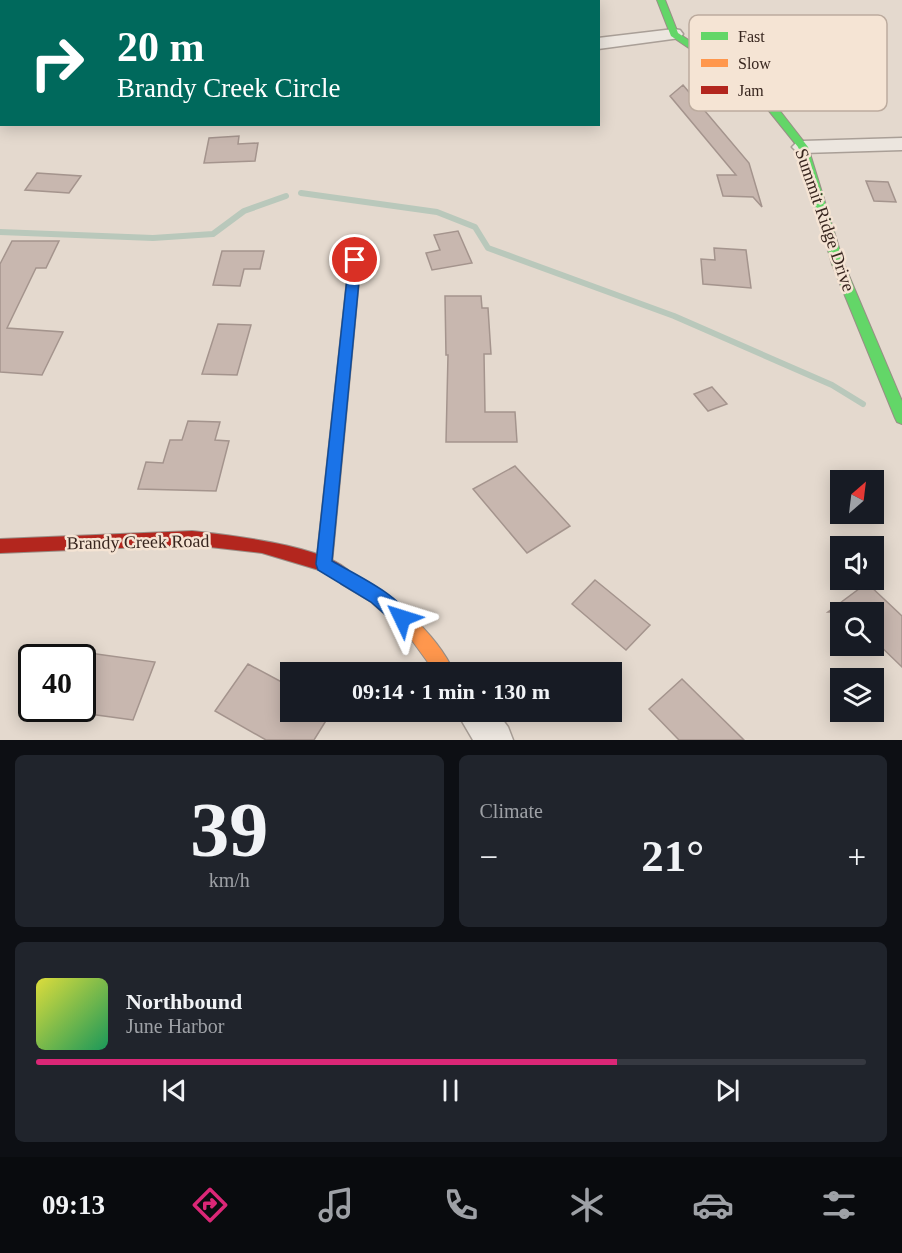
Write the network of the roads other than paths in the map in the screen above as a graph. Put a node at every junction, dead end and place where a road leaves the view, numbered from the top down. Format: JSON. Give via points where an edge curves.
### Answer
{"nodes":[{"id":1,"x":661,"y":0,"type":"edge"},
{"id":2,"x":675,"y":34,"type":"junction"},
{"id":3,"x":600,"y":44,"type":"edge"},
{"id":4,"x":689,"y":44,"type":"edge"},
{"id":5,"x":775,"y":111,"type":"edge"},
{"id":6,"x":902,"y":144,"type":"edge"},
{"id":7,"x":803,"y":147,"type":"junction"},
{"id":8,"x":355,"y":260,"type":"dead end"},
{"id":9,"x":902,"y":418,"type":"edge"},
{"id":10,"x":0,"y":546,"type":"edge"},
{"id":11,"x":324,"y":564,"type":"junction"},
{"id":12,"x":438,"y":662,"type":"edge"},
{"id":13,"x":482,"y":722,"type":"edge"},
{"id":14,"x":495,"y":740,"type":"edge"}],
"edges":[{"from":1,"to":2,"type":"street"},
{"from":2,"to":3,"type":"street"},
{"from":2,"to":4,"type":"street","name":"Summit Ridge Drive"},
{"from":5,"to":7,"type":"street","name":"Summit Ridge Drive"},
{"from":6,"to":7,"type":"street"},
{"from":7,"to":9,"type":"street","name":"Summit Ridge Drive","via":[[838,264]]},
{"from":8,"to":11,"type":"street"},
{"from":10,"to":11,"type":"street","name":"Brandy Creek Road","via":[[192,538],[262,546]]},
{"from":11,"to":12,"type":"street","name":"Brandy Creek Road","via":[[377,597],[414,629]]},
{"from":13,"to":14,"type":"street"}]}
